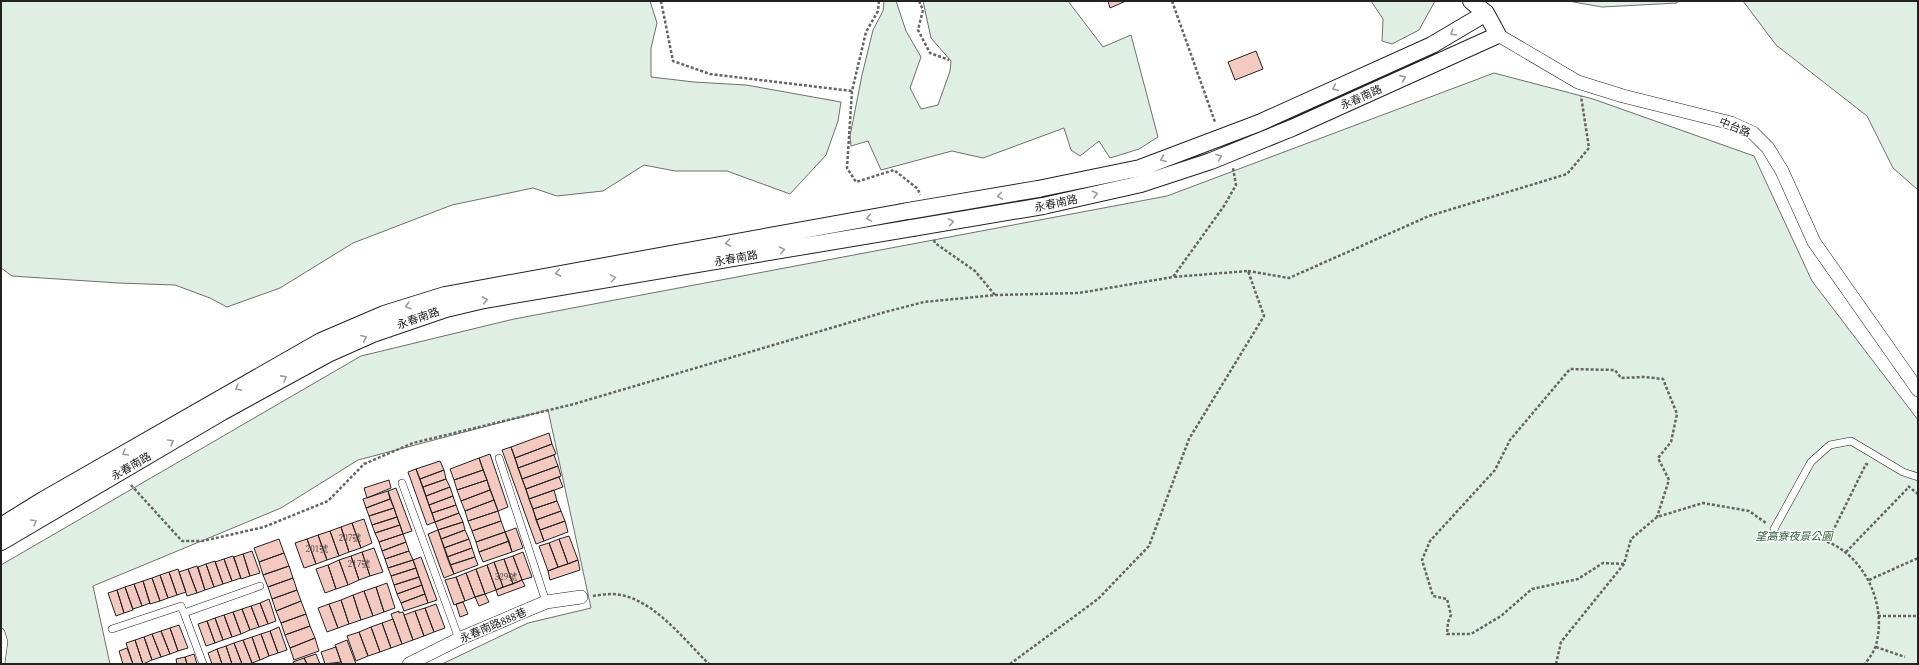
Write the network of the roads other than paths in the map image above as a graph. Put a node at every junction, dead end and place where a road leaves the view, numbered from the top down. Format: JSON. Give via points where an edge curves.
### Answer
{"nodes":[{"id":1,"x":1471,"y":1,"type":"edge"},
{"id":2,"x":1486,"y":13,"type":"junction"},
{"id":3,"x":1498,"y":35,"type":"junction"},
{"id":4,"x":446,"y":302,"type":"junction"},
{"id":5,"x":324,"y":347,"type":"junction"},
{"id":6,"x":1918,"y":390,"type":"edge"},
{"id":7,"x":499,"y":458,"type":"dead end"},
{"id":8,"x":1918,"y":477,"type":"edge"},
{"id":9,"x":402,"y":483,"type":"dead end"},
{"id":10,"x":1,"y":526,"type":"edge"},
{"id":11,"x":1776,"y":532,"type":"road end"},
{"id":12,"x":1,"y":542,"type":"edge"},
{"id":13,"x":260,"y":586,"type":"dead end"},
{"id":14,"x":581,"y":597,"type":"road end"},
{"id":15,"x":546,"y":602,"type":"junction"},
{"id":16,"x":184,"y":613,"type":"junction"},
{"id":17,"x":112,"y":629,"type":"dead end"},
{"id":18,"x":1,"y":632,"type":"edge"},
{"id":19,"x":459,"y":639,"type":"junction"},
{"id":20,"x":1,"y":664,"type":"edge"},
{"id":21,"x":203,"y":664,"type":"edge"},
{"id":22,"x":409,"y":664,"type":"edge"}],
"edges":[{"from":1,"to":2,"type":"street"},
{"from":2,"to":3,"type":"street"},
{"from":2,"to":4,"type":"street","name":"永春南路","one_way":true,"bridge":true,"via":[[1432,45],[1259,123],[1140,168]]},
{"from":4,"to":3,"type":"street","name":"永春南路","one_way":true,"bridge":true,"via":[[484,300],[1043,206],[1140,184],[1211,161],[1292,128]]},
{"from":3,"to":6,"type":"street","name":"中台路","via":[[1578,82],[1623,96],[1731,122],[1753,133],[1768,148],[1782,172],[1814,242]]},
{"from":4,"to":5,"type":"street","name":"永春南路","via":[[373,334]]},
{"from":5,"to":10,"type":"street","name":"永春南路","one_way":true,"via":[[43,500]]},
{"from":12,"to":5,"type":"street","name":"永春南路","one_way":true,"via":[[222,412]]},
{"from":7,"to":15,"type":"lane"},
{"from":8,"to":11,"type":"lane","via":[[1903,472],[1851,441],[1830,445],[1811,462]]},
{"from":9,"to":19,"type":"lane"},
{"from":13,"to":16,"type":"lane"},
{"from":14,"to":15,"type":"street","name":"永春南路888巷"},
{"from":15,"to":19,"type":"street","name":"永春南路888巷"},
{"from":16,"to":17,"type":"lane","via":[[181,606]]},
{"from":16,"to":21,"type":"lane"},
{"from":18,"to":20,"type":"lane","via":[[4,642]]},
{"from":19,"to":22,"type":"street","name":"永春南路888巷"}]}
